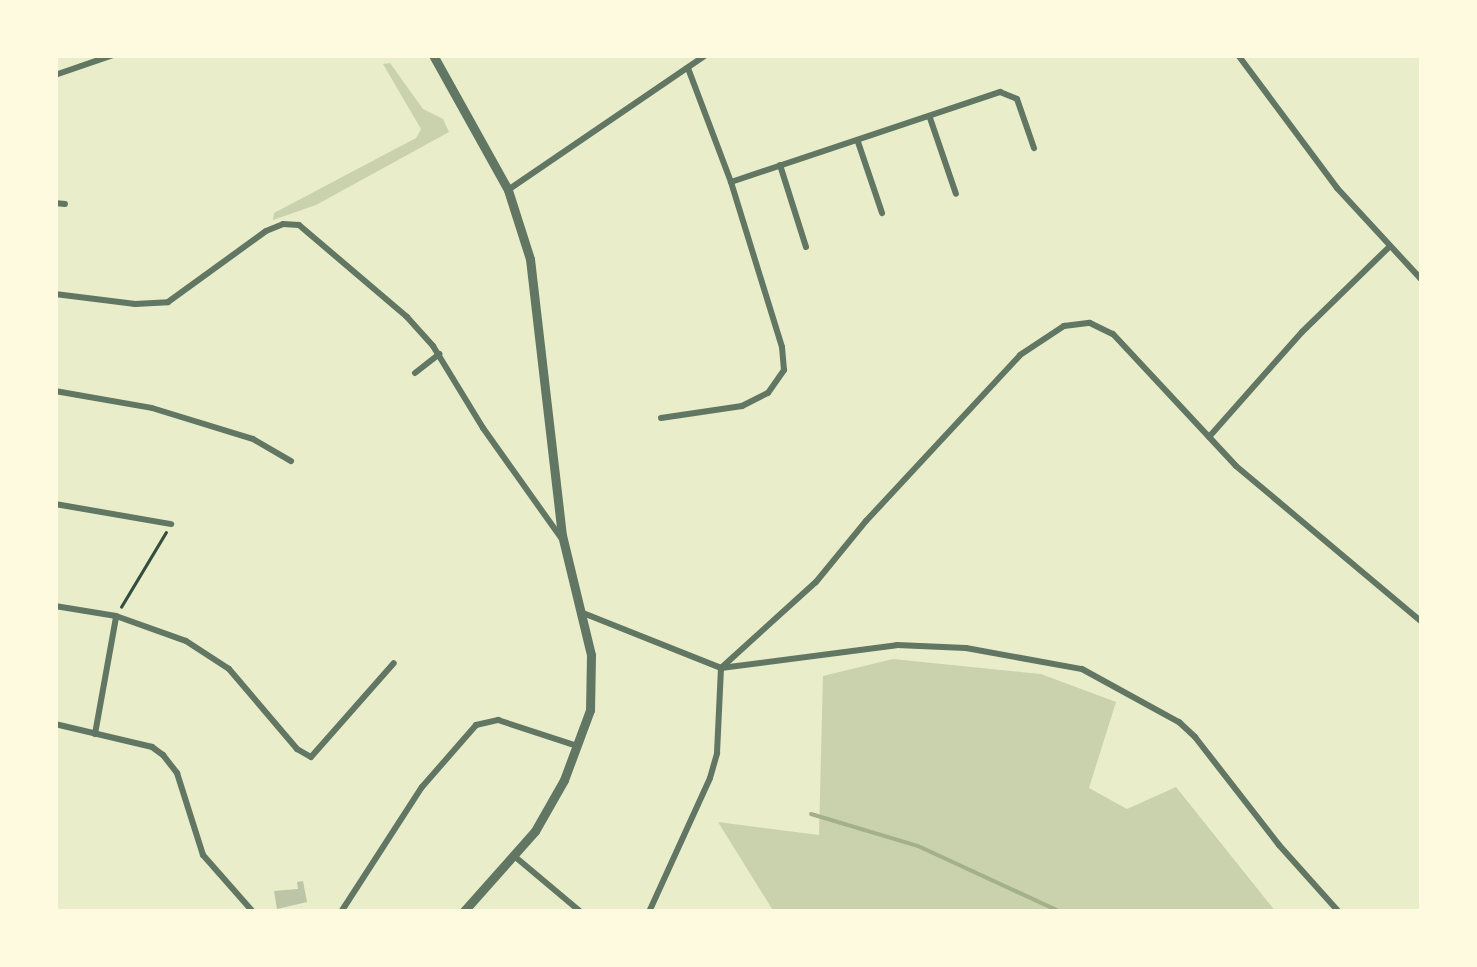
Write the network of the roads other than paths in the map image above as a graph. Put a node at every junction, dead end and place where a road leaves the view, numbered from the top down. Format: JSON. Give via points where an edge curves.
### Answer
{"nodes":[{"id":1,"x":113,"y":55,"type":"edge"},
{"id":2,"x":433,"y":55,"type":"edge"},
{"id":3,"x":706,"y":55,"type":"edge"},
{"id":4,"x":1238,"y":55,"type":"edge"},
{"id":5,"x":688,"y":68,"type":"junction"},
{"id":6,"x":55,"y":75,"type":"edge"},
{"id":7,"x":930,"y":118,"type":"junction"},
{"id":8,"x":858,"y":142,"type":"junction"},
{"id":9,"x":1034,"y":148,"type":"dead end"},
{"id":10,"x":780,"y":166,"type":"junction"},
{"id":11,"x":731,"y":182,"type":"junction"},
{"id":12,"x":508,"y":190,"type":"junction"},
{"id":13,"x":956,"y":194,"type":"dead end"},
{"id":14,"x":55,"y":203,"type":"edge"},
{"id":15,"x":65,"y":204,"type":"dead end"},
{"id":16,"x":882,"y":213,"type":"dead end"},
{"id":17,"x":806,"y":247,"type":"dead end"},
{"id":18,"x":1389,"y":247,"type":"junction"},
{"id":19,"x":1422,"y":280,"type":"edge"},
{"id":20,"x":55,"y":294,"type":"edge"},
{"id":21,"x":439,"y":354,"type":"junction"},
{"id":22,"x":415,"y":373,"type":"dead end"},
{"id":23,"x":55,"y":391,"type":"edge"},
{"id":24,"x":661,"y":418,"type":"dead end"},
{"id":25,"x":1209,"y":438,"type":"junction"},
{"id":26,"x":292,"y":462,"type":"dead end"},
{"id":27,"x":55,"y":504,"type":"edge"},
{"id":28,"x":171,"y":524,"type":"road end"},
{"id":29,"x":563,"y":540,"type":"junction"},
{"id":30,"x":55,"y":606,"type":"edge"},
{"id":31,"x":582,"y":612,"type":"junction"},
{"id":32,"x":116,"y":616,"type":"junction"},
{"id":33,"x":1422,"y":622,"type":"edge"},
{"id":34,"x":394,"y":663,"type":"dead end"},
{"id":35,"x":721,"y":668,"type":"junction"},
{"id":36,"x":55,"y":724,"type":"edge"},
{"id":37,"x":95,"y":734,"type":"junction"},
{"id":38,"x":577,"y":746,"type":"junction"},
{"id":39,"x":513,"y":855,"type":"junction"},
{"id":40,"x":253,"y":912,"type":"edge"},
{"id":41,"x":341,"y":912,"type":"edge"},
{"id":42,"x":462,"y":912,"type":"edge"},
{"id":43,"x":581,"y":912,"type":"edge"},
{"id":44,"x":650,"y":912,"type":"edge"},
{"id":45,"x":1339,"y":912,"type":"edge"}],
"edges":[{"from":1,"to":6,"type":"street"},
{"from":2,"to":12,"type":"street"},
{"from":3,"to":5,"type":"street"},
{"from":4,"to":18,"type":"street","via":[[1336,188]]},
{"from":5,"to":11,"type":"street"},
{"from":5,"to":12,"type":"street"},
{"from":7,"to":8,"type":"street"},
{"from":7,"to":9,"type":"street","via":[[1006,92],[1016,99]]},
{"from":7,"to":13,"type":"street"},
{"from":8,"to":10,"type":"street"},
{"from":8,"to":16,"type":"street"},
{"from":10,"to":11,"type":"street"},
{"from":10,"to":17,"type":"street"},
{"from":11,"to":24,"type":"street","via":[[784,370],[768,393],[742,406]]},
{"from":12,"to":29,"type":"street","via":[[530,259]]},
{"from":14,"to":15,"type":"street"},
{"from":18,"to":19,"type":"street"},
{"from":18,"to":25,"type":"street","via":[[1302,332]]},
{"from":20,"to":21,"type":"street","via":[[168,302],[274,226],[299,225],[407,317]]},
{"from":21,"to":22,"type":"street"},
{"from":21,"to":29,"type":"street"},
{"from":23,"to":26,"type":"street","via":[[152,408],[253,439]]},
{"from":25,"to":33,"type":"street"},
{"from":25,"to":35,"type":"street","via":[[1103,328],[1074,324],[1048,334],[1020,355],[816,582]]},
{"from":27,"to":28,"type":"street"},
{"from":29,"to":31,"type":"street"},
{"from":30,"to":32,"type":"street"},
{"from":31,"to":35,"type":"street"},
{"from":31,"to":38,"type":"street","via":[[592,680]]},
{"from":32,"to":34,"type":"street","via":[[186,641],[219,661],[298,749],[312,756]]},
{"from":32,"to":37,"type":"street"},
{"from":35,"to":44,"type":"street","via":[[710,778]]},
{"from":35,"to":45,"type":"street","via":[[897,645],[966,648],[1082,669],[1195,737]]},
{"from":36,"to":37,"type":"street"},
{"from":37,"to":40,"type":"street","via":[[163,754],[177,773],[202,854]]},
{"from":38,"to":39,"type":"street","via":[[535,831]]},
{"from":38,"to":41,"type":"street","via":[[498,720],[476,725],[422,788]]},
{"from":39,"to":42,"type":"street"},
{"from":39,"to":43,"type":"street"}]}
